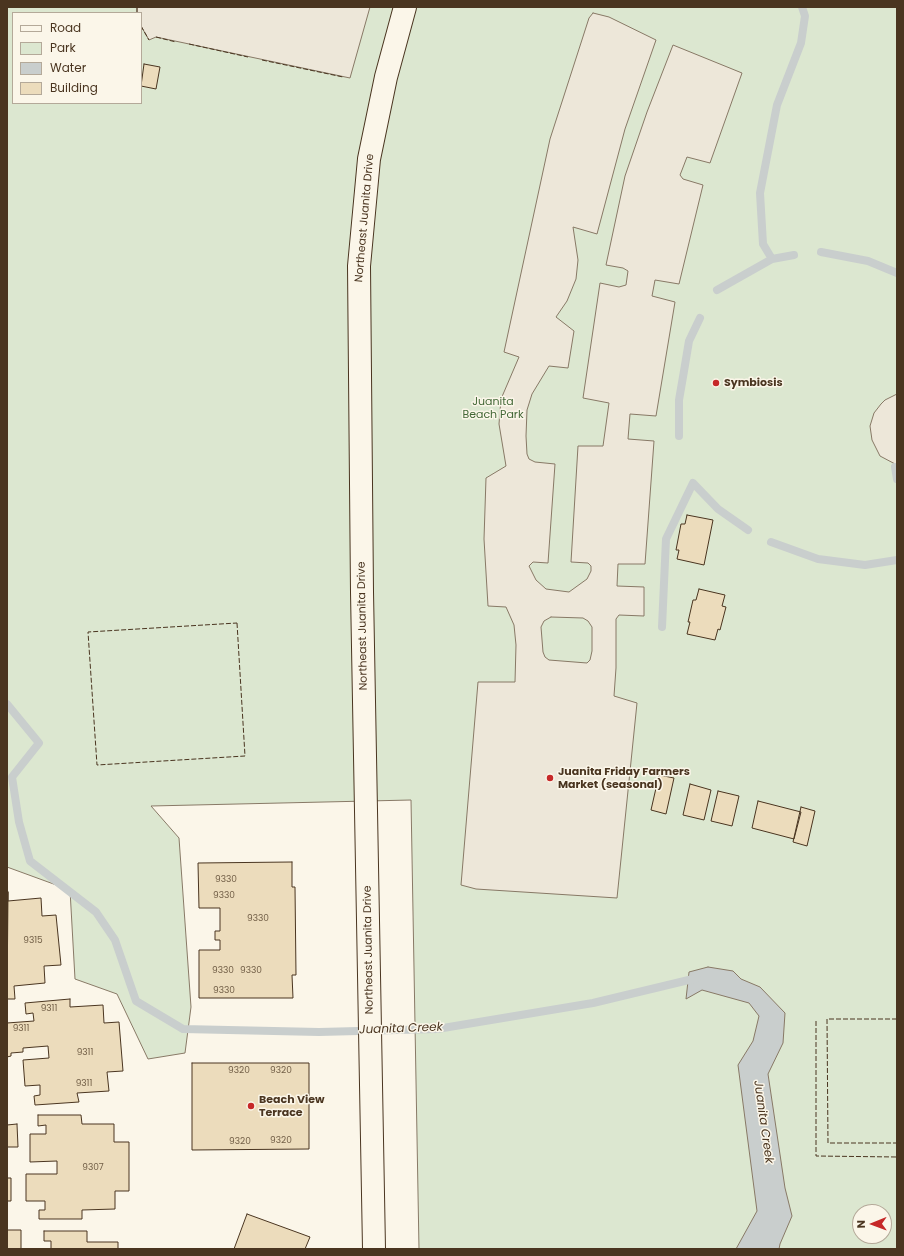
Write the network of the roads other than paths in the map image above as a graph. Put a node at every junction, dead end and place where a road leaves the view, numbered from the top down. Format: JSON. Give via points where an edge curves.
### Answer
{"nodes":[{"id":1,"x":405,"y":7,"type":"edge"},
{"id":2,"x":374,"y":1249,"type":"edge"}],
"edges":[{"from":1,"to":2,"type":"main road","name":"Northeast Juanita Drive","via":[[386,77],[369,159],[359,266],[362,600]]}]}
